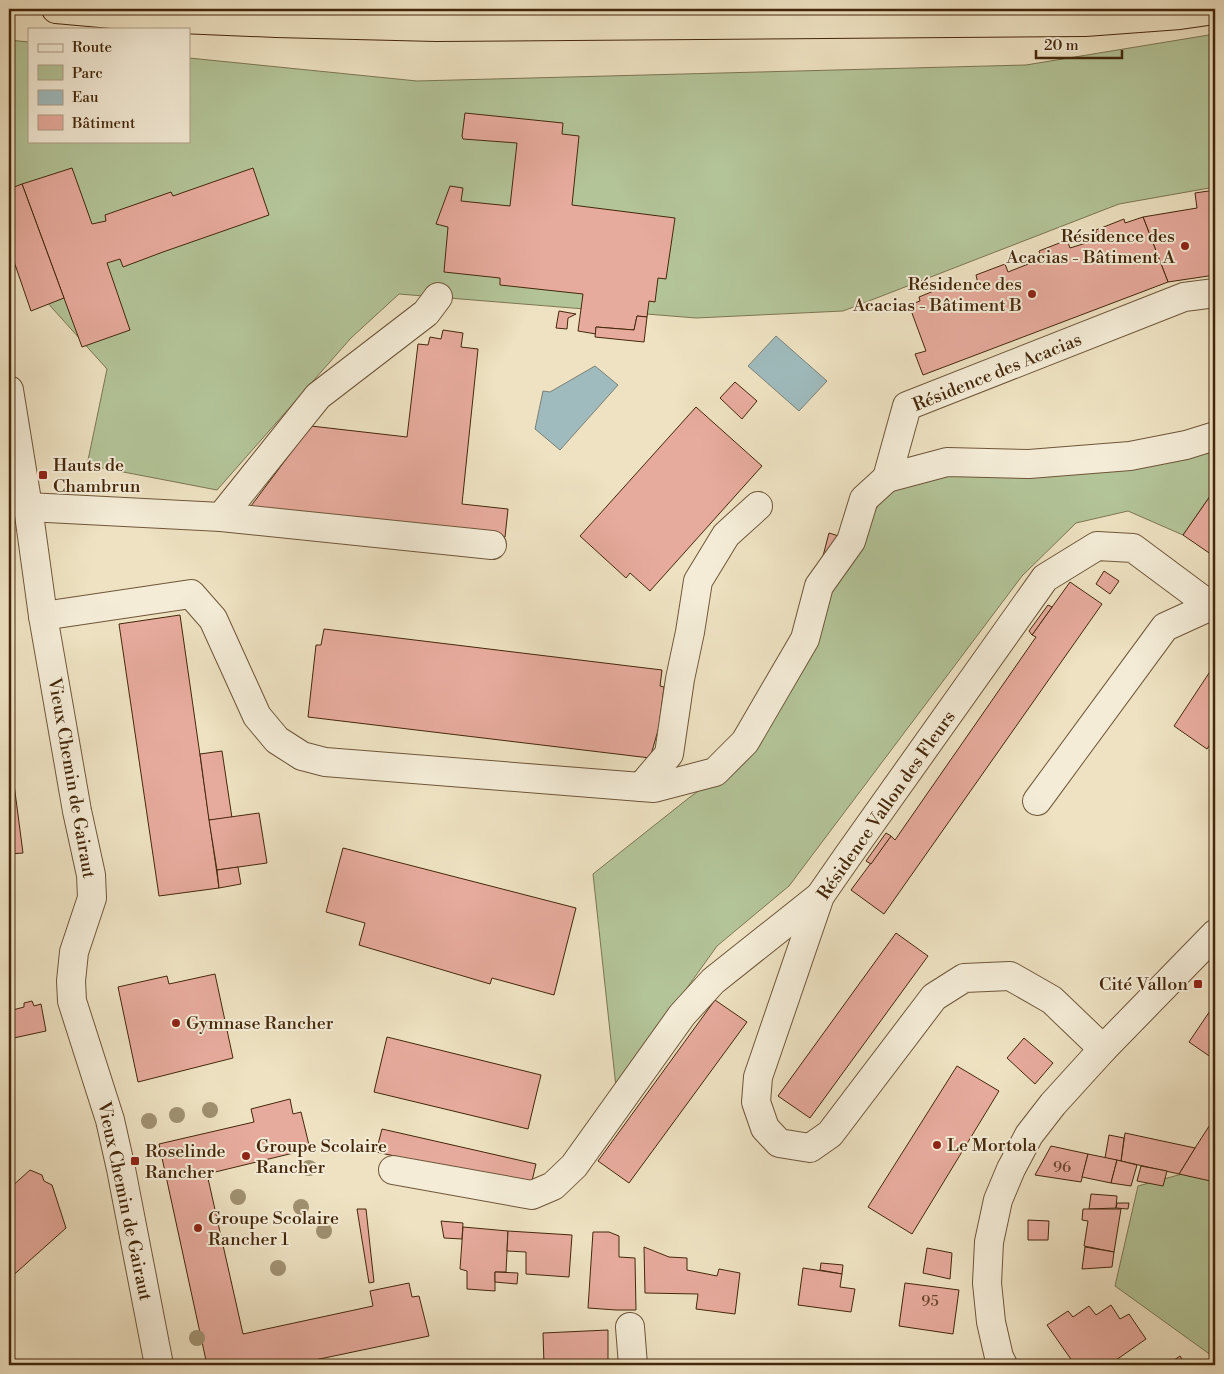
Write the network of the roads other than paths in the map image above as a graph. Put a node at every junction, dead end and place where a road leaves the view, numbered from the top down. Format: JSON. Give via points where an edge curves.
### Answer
{"nodes":[{"id":1,"x":56,"y":9,"type":"edge"},
{"id":2,"x":1215,"y":10,"type":"edge"},
{"id":3,"x":1215,"y":293,"type":"edge"},
{"id":4,"x":438,"y":297,"type":"dead end"},
{"id":5,"x":10,"y":402,"type":"edge"},
{"id":6,"x":1215,"y":436,"type":"edge"},
{"id":7,"x":887,"y":478,"type":"junction"},
{"id":8,"x":19,"y":500,"type":"edge"},
{"id":9,"x":758,"y":506,"type":"dead end"},
{"id":10,"x":221,"y":517,"type":"junction"},
{"id":11,"x":492,"y":545,"type":"dead end"},
{"id":12,"x":1213,"y":606,"type":"edge"},
{"id":13,"x":43,"y":616,"type":"junction"},
{"id":14,"x":641,"y":786,"type":"junction"},
{"id":15,"x":1037,"y":801,"type":"dead end"},
{"id":16,"x":820,"y":896,"type":"junction"},
{"id":17,"x":1212,"y":944,"type":"edge"},
{"id":18,"x":1102,"y":1049,"type":"junction"},
{"id":19,"x":393,"y":1170,"type":"dead end"},
{"id":20,"x":630,"y":1327,"type":"dead end"},
{"id":21,"x":159,"y":1365,"type":"edge"},
{"id":22,"x":633,"y":1365,"type":"edge"},
{"id":23,"x":1003,"y":1365,"type":"edge"}],
"edges":[{"from":1,"to":2,"type":"highway","via":[[167,18],[436,27],[1085,22]]},
{"from":3,"to":7,"type":"street","name":"Résidence des Acacias","via":[[1184,298],[908,406]]},
{"from":4,"to":10,"type":"street","via":[[426,313],[318,396]]},
{"from":5,"to":8,"type":"street","name":"Vieux Chemin de Gairaut"},
{"from":6,"to":7,"type":"street","via":[[1130,456],[1029,464],[947,462]]},
{"from":7,"to":14,"type":"street","via":[[864,499],[851,541],[819,586],[805,639],[745,742],[715,772],[654,788]]},
{"from":8,"to":10,"type":"street"},
{"from":8,"to":13,"type":"street","name":"Vieux Chemin de Gairaut"},
{"from":9,"to":14,"type":"street","via":[[726,535],[698,581],[669,754]]},
{"from":10,"to":11,"type":"street"},
{"from":12,"to":15,"type":"street","via":[[1165,627]]},
{"from":12,"to":16,"type":"street","name":"Résidence Vallon des Fleurs","via":[[1133,548],[1097,546],[1046,578]]},
{"from":13,"to":14,"type":"street","via":[[191,594],[212,619],[258,716],[277,740],[302,756],[325,762]]},
{"from":13,"to":21,"type":"street","name":"Vieux Chemin de Gairaut","via":[[91,875],[92,898],[74,952],[72,1001],[110,1120]]},
{"from":16,"to":18,"type":"street","name":"Résidence Vallon des Fleurs","via":[[758,1077],[756,1102],[765,1128],[779,1143],[810,1148],[830,1134],[934,997],[964,978],[1010,976],[1052,1000]]},
{"from":16,"to":19,"type":"street","via":[[713,981],[682,1015],[574,1166],[553,1186],[532,1196]]},
{"from":17,"to":18,"type":"street"},
{"from":18,"to":23,"type":"street","via":[[1029,1135],[998,1200],[989,1242],[987,1283],[991,1322],[998,1357]]},
{"from":20,"to":22,"type":"street"}]}
